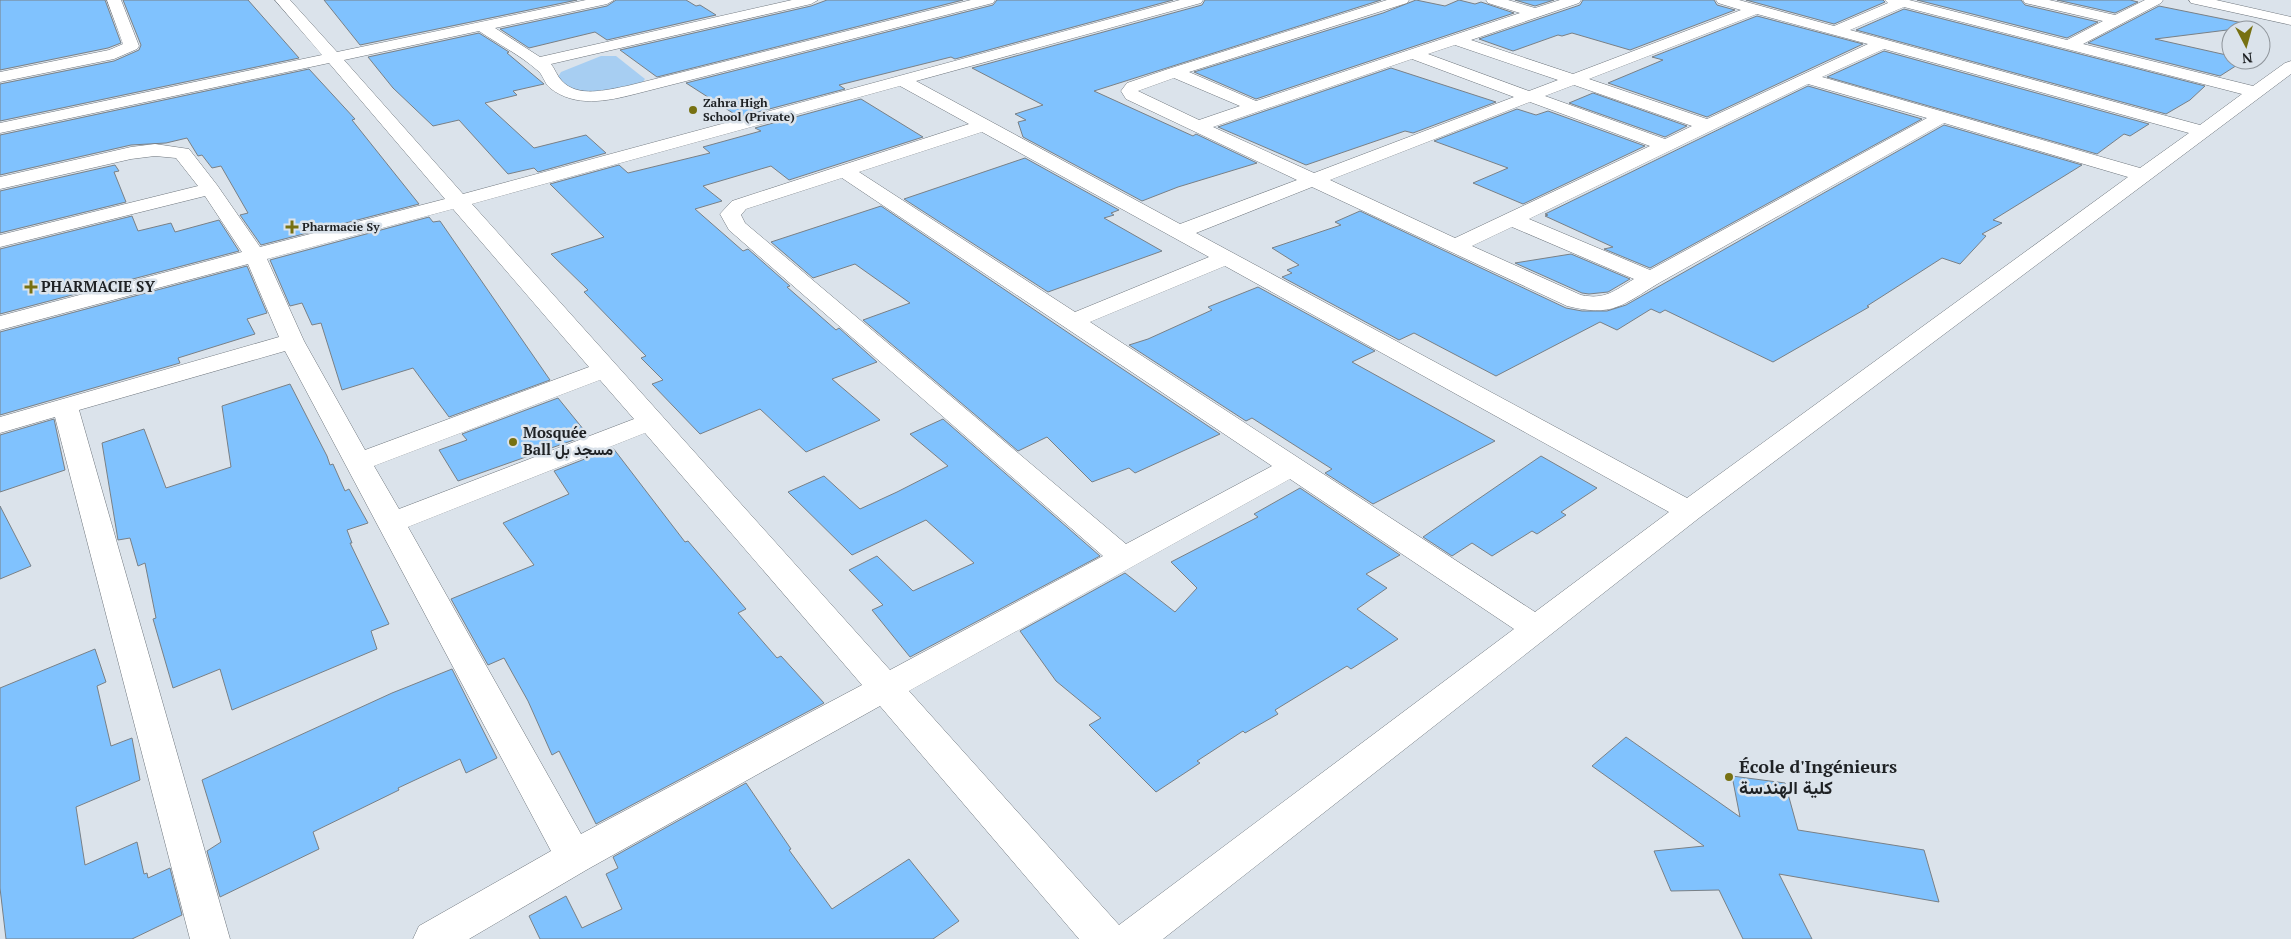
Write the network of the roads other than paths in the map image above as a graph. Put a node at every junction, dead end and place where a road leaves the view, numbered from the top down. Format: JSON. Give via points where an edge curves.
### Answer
{"nodes":[{"id":1,"x":114,"y":0,"type":"edge"},
{"id":2,"x":282,"y":0,"type":"edge"},
{"id":3,"x":608,"y":0,"type":"edge"},
{"id":4,"x":811,"y":0,"type":"edge"},
{"id":5,"x":988,"y":0,"type":"edge"},
{"id":6,"x":1196,"y":0,"type":"edge"},
{"id":7,"x":1402,"y":0,"type":"edge"},
{"id":8,"x":1493,"y":0,"type":"edge"},
{"id":9,"x":1724,"y":0,"type":"edge"},
{"id":10,"x":2030,"y":0,"type":"edge"},
{"id":11,"x":2156,"y":0,"type":"edge"},
{"id":12,"x":2196,"y":0,"type":"edge"},
{"id":13,"x":1564,"y":1,"type":"edge"},
{"id":14,"x":1897,"y":1,"type":"edge"},
{"id":15,"x":1756,"y":9,"type":"junction"},
{"id":16,"x":1535,"y":13,"type":"junction"},
{"id":17,"x":2116,"y":20,"type":"junction"},
{"id":18,"x":2291,"y":21,"type":"edge"},
{"id":19,"x":481,"y":26,"type":"junction"},
{"id":20,"x":1834,"y":31,"type":"junction"},
{"id":21,"x":1456,"y":40,"type":"junction"},
{"id":22,"x":1884,"y":44,"type":"junction"},
{"id":23,"x":2071,"y":44,"type":"junction"},
{"id":24,"x":1412,"y":54,"type":"junction"},
{"id":25,"x":333,"y":58,"type":"junction"},
{"id":26,"x":538,"y":62,"type":"junction"},
{"id":27,"x":2291,"y":66,"type":"edge"},
{"id":28,"x":1174,"y":72,"type":"junction"},
{"id":29,"x":0,"y":77,"type":"edge"},
{"id":30,"x":1807,"y":78,"type":"junction"},
{"id":31,"x":1572,"y":79,"type":"junction"},
{"id":32,"x":902,"y":80,"type":"junction"},
{"id":33,"x":2255,"y":92,"type":"junction"},
{"id":34,"x":1528,"y":96,"type":"junction"},
{"id":35,"x":1256,"y":107,"type":"junction"},
{"id":36,"x":1942,"y":117,"type":"junction"},
{"id":37,"x":1708,"y":125,"type":"junction"},
{"id":38,"x":984,"y":126,"type":"junction"},
{"id":39,"x":1198,"y":126,"type":"junction"},
{"id":40,"x":0,"y":128,"type":"edge"},
{"id":41,"x":2203,"y":131,"type":"junction"},
{"id":42,"x":1664,"y":145,"type":"junction"},
{"id":43,"x":845,"y":171,"type":"junction"},
{"id":44,"x":2142,"y":175,"type":"junction"},
{"id":45,"x":1313,"y":180,"type":"junction"},
{"id":46,"x":0,"y":183,"type":"edge"},
{"id":47,"x":210,"y":188,"type":"junction"},
{"id":48,"x":459,"y":202,"type":"junction"},
{"id":49,"x":1512,"y":219,"type":"junction"},
{"id":50,"x":1179,"y":232,"type":"junction"},
{"id":51,"x":0,"y":241,"type":"edge"},
{"id":52,"x":1456,"y":246,"type":"junction"},
{"id":53,"x":255,"y":256,"type":"junction"},
{"id":54,"x":1227,"y":258,"type":"junction"},
{"id":55,"x":1651,"y":278,"type":"junction"},
{"id":56,"x":1073,"y":321,"type":"junction"},
{"id":57,"x":0,"y":324,"type":"edge"},
{"id":58,"x":292,"y":341,"type":"junction"},
{"id":59,"x":606,"y":369,"type":"junction"},
{"id":60,"x":65,"y":406,"type":"junction"},
{"id":61,"x":652,"y":421,"type":"junction"},
{"id":62,"x":0,"y":425,"type":"edge"},
{"id":63,"x":358,"y":462,"type":"junction"},
{"id":64,"x":1293,"y":466,"type":"junction"},
{"id":65,"x":1689,"y":511,"type":"junction"},
{"id":66,"x":391,"y":523,"type":"junction"},
{"id":67,"x":1124,"y":558,"type":"junction"},
{"id":68,"x":1536,"y":628,"type":"junction"},
{"id":69,"x":885,"y":688,"type":"junction"},
{"id":70,"x":574,"y":857,"type":"junction"},
{"id":71,"x":210,"y":939,"type":"edge"},
{"id":72,"x":433,"y":939,"type":"edge"},
{"id":73,"x":1105,"y":939,"type":"edge"},
{"id":74,"x":1132,"y":939,"type":"edge"}],
"edges":[{"from":1,"to":29,"type":"street","via":[[131,46],[114,54]]},
{"from":2,"to":25,"type":"street"},
{"from":3,"to":19,"type":"street"},
{"from":4,"to":26,"type":"street"},
{"from":5,"to":26,"type":"street","via":[[606,95],[582,97],[568,94],[550,80],[546,68]]},
{"from":6,"to":32,"type":"street"},
{"from":7,"to":28,"type":"street"},
{"from":8,"to":16,"type":"street"},
{"from":9,"to":15,"type":"street"},
{"from":10,"to":17,"type":"street"},
{"from":11,"to":17,"type":"street"},
{"from":12,"to":18,"type":"street"},
{"from":13,"to":16,"type":"street"},
{"from":14,"to":20,"type":"street"},
{"from":14,"to":23,"type":"street"},
{"from":15,"to":20,"type":"street"},
{"from":15,"to":31,"type":"street"},
{"from":16,"to":21,"type":"street"},
{"from":17,"to":23,"type":"street"},
{"from":19,"to":25,"type":"street"},
{"from":19,"to":26,"type":"street"},
{"from":20,"to":22,"type":"street"},
{"from":21,"to":24,"type":"street"},
{"from":21,"to":31,"type":"street"},
{"from":22,"to":30,"type":"street"},
{"from":22,"to":41,"type":"street"},
{"from":23,"to":33,"type":"street"},
{"from":24,"to":34,"type":"street"},
{"from":24,"to":35,"type":"street"},
{"from":25,"to":40,"type":"street"},
{"from":25,"to":48,"type":"street"},
{"from":27,"to":33,"type":"street"},
{"from":28,"to":35,"type":"street"},
{"from":28,"to":39,"type":"street","via":[[1129,91]]},
{"from":30,"to":36,"type":"street"},
{"from":30,"to":37,"type":"street"},
{"from":31,"to":34,"type":"street"},
{"from":31,"to":37,"type":"street"},
{"from":32,"to":38,"type":"street"},
{"from":32,"to":48,"type":"street"},
{"from":33,"to":41,"type":"street"},
{"from":34,"to":42,"type":"street"},
{"from":34,"to":45,"type":"street"},
{"from":35,"to":39,"type":"street"},
{"from":36,"to":44,"type":"street"},
{"from":36,"to":55,"type":"street"},
{"from":37,"to":42,"type":"street"},
{"from":38,"to":43,"type":"street"},
{"from":38,"to":50,"type":"street"},
{"from":39,"to":45,"type":"street"},
{"from":41,"to":44,"type":"street"},
{"from":42,"to":49,"type":"street"},
{"from":43,"to":56,"type":"street"},
{"from":43,"to":67,"type":"street","via":[[739,205],[730,214],[736,226]]},
{"from":44,"to":65,"type":"street"},
{"from":45,"to":50,"type":"street"},
{"from":45,"to":52,"type":"street"},
{"from":46,"to":47,"type":"street","via":[[131,153],[164,151],[182,154]]},
{"from":47,"to":51,"type":"street"},
{"from":47,"to":53,"type":"street"},
{"from":48,"to":53,"type":"street"},
{"from":48,"to":59,"type":"street"},
{"from":49,"to":52,"type":"street"},
{"from":49,"to":55,"type":"street"},
{"from":50,"to":54,"type":"street"},
{"from":52,"to":55,"type":"street","via":[[1575,301],[1595,305],[1612,302]]},
{"from":53,"to":57,"type":"street"},
{"from":53,"to":58,"type":"street"},
{"from":54,"to":56,"type":"street"},
{"from":54,"to":65,"type":"street"},
{"from":56,"to":64,"type":"street"},
{"from":58,"to":60,"type":"street"},
{"from":58,"to":63,"type":"street"},
{"from":59,"to":61,"type":"street"},
{"from":59,"to":63,"type":"street"},
{"from":60,"to":62,"type":"street"},
{"from":60,"to":71,"type":"street"},
{"from":61,"to":66,"type":"street"},
{"from":61,"to":69,"type":"street"},
{"from":63,"to":66,"type":"street"},
{"from":64,"to":67,"type":"street"},
{"from":64,"to":68,"type":"street"},
{"from":65,"to":68,"type":"street"},
{"from":66,"to":70,"type":"street"},
{"from":67,"to":69,"type":"street"},
{"from":68,"to":74,"type":"street"},
{"from":69,"to":70,"type":"street"},
{"from":69,"to":73,"type":"street"},
{"from":70,"to":72,"type":"street"}]}
